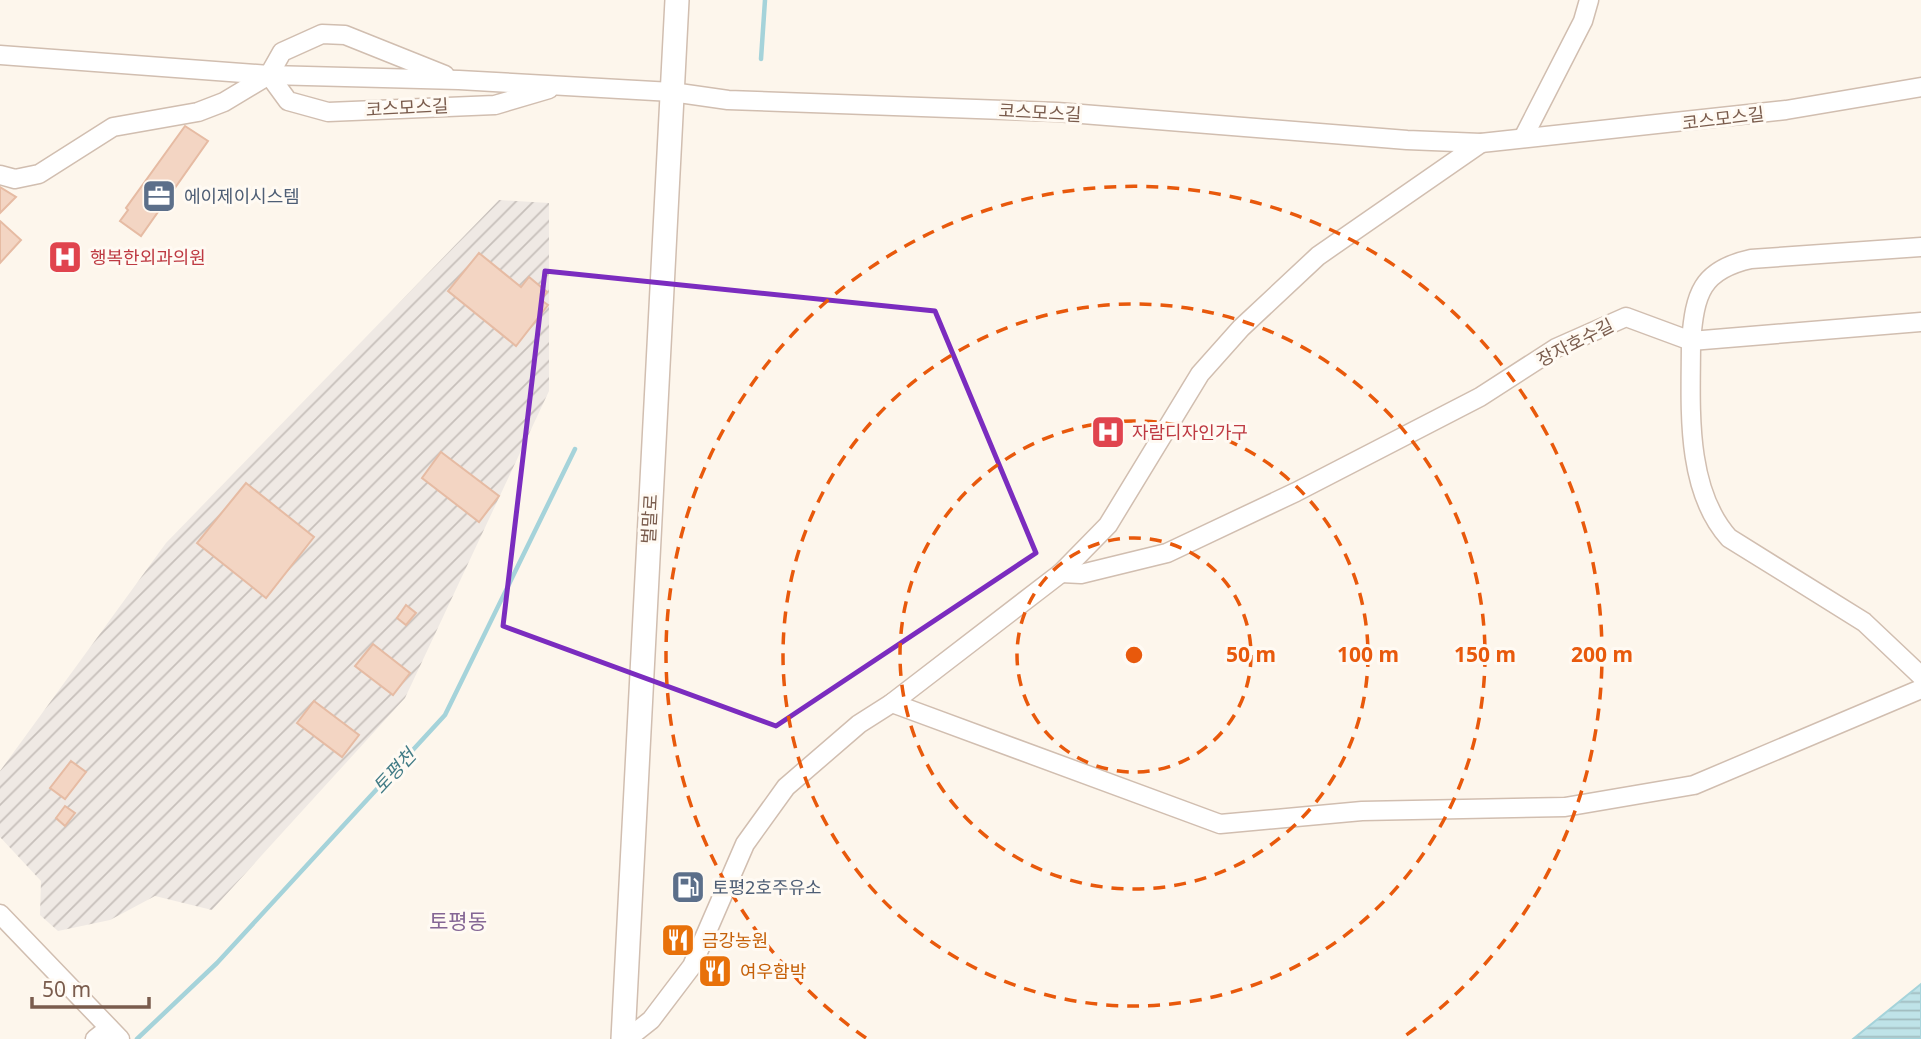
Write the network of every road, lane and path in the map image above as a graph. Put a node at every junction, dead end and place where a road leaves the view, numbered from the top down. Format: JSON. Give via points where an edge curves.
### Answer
{"nodes":[{"id":1,"x":677,"y":0,"type":"edge"},
{"id":2,"x":1589,"y":0,"type":"edge"},
{"id":3,"x":0,"y":55,"type":"edge"},
{"id":4,"x":269,"y":75,"type":"junction"},
{"id":5,"x":459,"y":80,"type":"junction"},
{"id":6,"x":557,"y":86,"type":"junction"},
{"id":7,"x":1921,"y":87,"type":"edge"},
{"id":8,"x":671,"y":92,"type":"junction"},
{"id":9,"x":1523,"y":138,"type":"junction"},
{"id":10,"x":1481,"y":143,"type":"junction"},
{"id":11,"x":0,"y":175,"type":"edge"},
{"id":12,"x":1921,"y":247,"type":"edge"},
{"id":13,"x":1921,"y":322,"type":"edge"},
{"id":14,"x":1691,"y":341,"type":"junction"},
{"id":15,"x":1060,"y":573,"type":"junction"},
{"id":16,"x":1921,"y":676,"type":"edge"},
{"id":17,"x":1921,"y":689,"type":"edge"},
{"id":18,"x":892,"y":703,"type":"junction"},
{"id":19,"x":0,"y":914,"type":"edge"},
{"id":20,"x":108,"y":1035,"type":"edge"},
{"id":21,"x":625,"y":1039,"type":"edge"}],
"edges":[{"from":1,"to":8,"type":"street","name":"벌말로"},
{"from":2,"to":9,"type":"street","via":[[1583,21]]},
{"from":3,"to":4,"type":"street","name":"코스모스길"},
{"from":4,"to":5,"type":"street","name":"코스모스길"},
{"from":4,"to":5,"type":"street","name":"코스모스길","via":[[282,52],[334,33]]},
{"from":4,"to":6,"type":"street","name":"코스모스길","via":[[288,101],[328,112],[502,104]]},
{"from":4,"to":11,"type":"street","name":"코스모스길","via":[[236,97],[198,111],[113,127],[39,174],[15,179]]},
{"from":5,"to":6,"type":"street","name":"코스모스길"},
{"from":6,"to":8,"type":"street","name":"코스모스길"},
{"from":7,"to":9,"type":"street","name":"코스모스길","via":[[1786,110]]},
{"from":8,"to":10,"type":"street","name":"코스모스길","via":[[728,100],[1057,112]]},
{"from":8,"to":21,"type":"street","name":"벌말로"},
{"from":9,"to":10,"type":"street","name":"코스모스길"},
{"from":10,"to":15,"type":"street","via":[[1318,256],[1241,328],[1194,383],[1108,525]]},
{"from":12,"to":14,"type":"street","via":[[1751,259],[1725,265],[1711,275],[1698,300]]},
{"from":13,"to":14,"type":"street"},
{"from":14,"to":15,"type":"street","name":"장자호수길","via":[[1626,317],[1556,348],[1480,397],[1296,492],[1167,553],[1081,574]]},
{"from":14,"to":16,"type":"street","via":[[1697,467],[1715,522],[1729,538],[1864,622]]},
{"from":15,"to":18,"type":"street"},
{"from":17,"to":18,"type":"street","via":[[1694,785],[1564,807],[1362,811],[1220,824]]},
{"from":18,"to":21,"type":"street","via":[[815,761],[764,813],[728,879],[692,966],[651,1020]]},
{"from":19,"to":20,"type":"street"}]}
